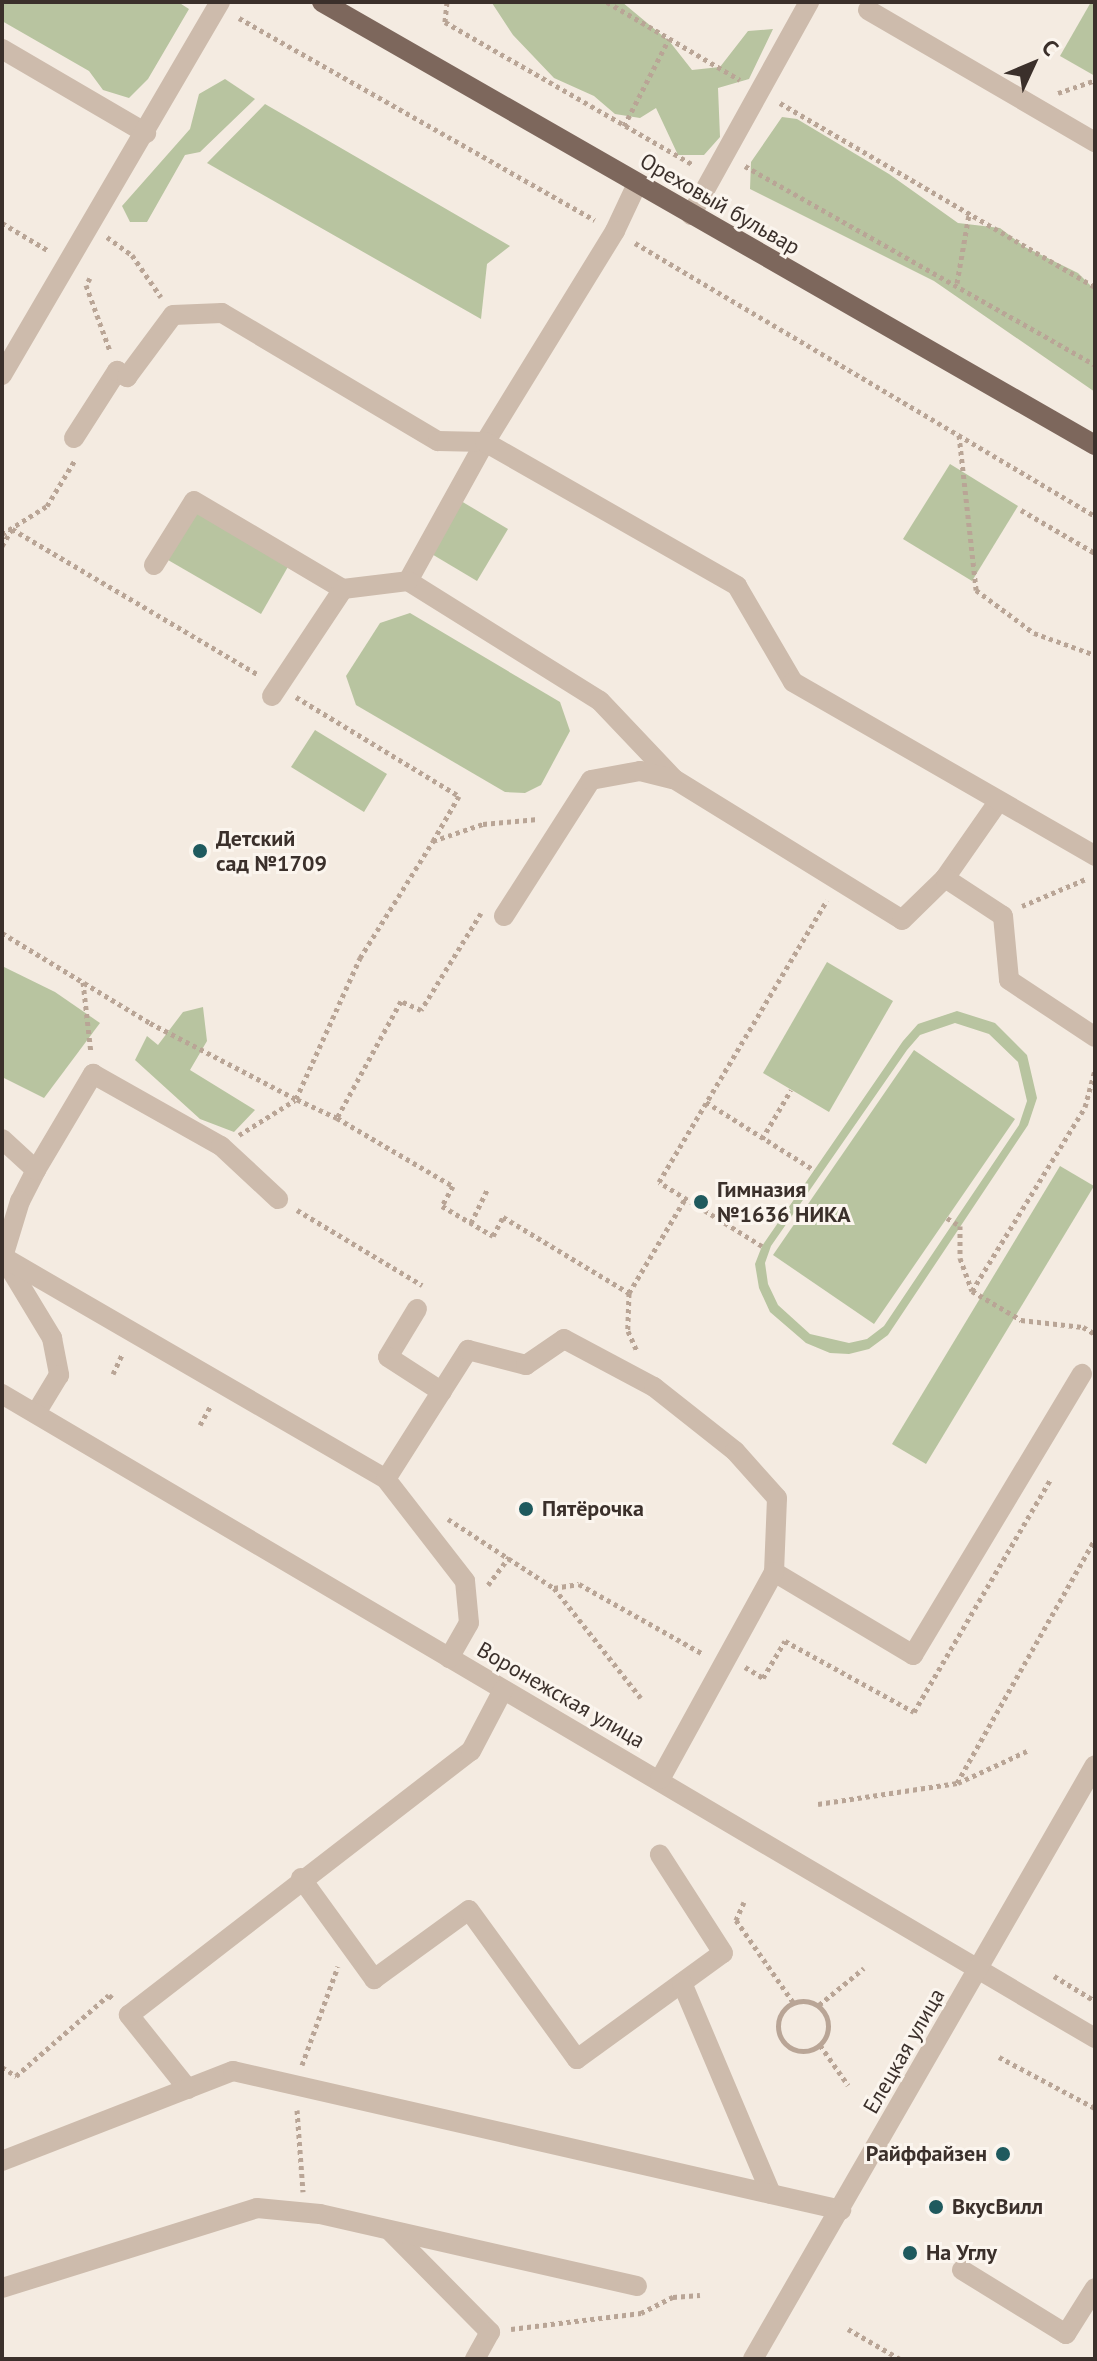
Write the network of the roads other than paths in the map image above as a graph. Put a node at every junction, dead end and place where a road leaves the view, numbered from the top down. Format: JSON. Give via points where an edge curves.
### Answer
{"nodes":[{"id":1,"x":322,"y":2,"type":"edge"},
{"id":2,"x":809,"y":2,"type":"edge"},
{"id":3,"x":219,"y":4,"type":"edge"},
{"id":4,"x":864,"y":5,"type":"edge"},
{"id":5,"x":2,"y":49,"type":"edge"},
{"id":6,"x":146,"y":133,"type":"junction"},
{"id":7,"x":1095,"y":142,"type":"edge"},
{"id":8,"x":637,"y":184,"type":"junction"},
{"id":9,"x":691,"y":215,"type":"junction"},
{"id":10,"x":2,"y":375,"type":"edge"},
{"id":11,"x":74,"y":438,"type":"dead end"},
{"id":12,"x":485,"y":442,"type":"junction"},
{"id":13,"x":1095,"y":445,"type":"edge"},
{"id":14,"x":154,"y":565,"type":"dead end"},
{"id":15,"x":408,"y":581,"type":"junction"},
{"id":16,"x":343,"y":589,"type":"junction"},
{"id":17,"x":275,"y":691,"type":"road end"},
{"id":18,"x":674,"y":779,"type":"junction"},
{"id":19,"x":998,"y":802,"type":"junction"},
{"id":20,"x":1095,"y":856,"type":"edge"},
{"id":21,"x":945,"y":878,"type":"junction"},
{"id":22,"x":504,"y":916,"type":"road end"},
{"id":23,"x":1095,"y":1037,"type":"edge"},
{"id":24,"x":2,"y":1139,"type":"edge"},
{"id":25,"x":36,"y":1170,"type":"junction"},
{"id":26,"x":278,"y":1199,"type":"road end"},
{"id":27,"x":3,"y":1257,"type":"edge"},
{"id":28,"x":417,"y":1309,"type":"road end"},
{"id":29,"x":1082,"y":1374,"type":"dead end"},
{"id":30,"x":442,"y":1392,"type":"junction"},
{"id":31,"x":2,"y":1394,"type":"edge"},
{"id":32,"x":36,"y":1413,"type":"junction"},
{"id":33,"x":386,"y":1479,"type":"junction"},
{"id":34,"x":774,"y":1572,"type":"junction"},
{"id":35,"x":449,"y":1658,"type":"junction"},
{"id":36,"x":503,"y":1690,"type":"junction"},
{"id":37,"x":1095,"y":1765,"type":"edge"},
{"id":38,"x":660,"y":1779,"type":"junction"},
{"id":39,"x":660,"y":1855,"type":"dead end"},
{"id":40,"x":301,"y":1878,"type":"junction"},
{"id":41,"x":979,"y":1968,"type":"junction"},
{"id":42,"x":682,"y":1983,"type":"junction"},
{"id":43,"x":1095,"y":2038,"type":"edge"},
{"id":44,"x":188,"y":2089,"type":"junction"},
{"id":45,"x":2,"y":2161,"type":"edge"},
{"id":46,"x":771,"y":2194,"type":"junction"},
{"id":47,"x":841,"y":2210,"type":"junction"},
{"id":48,"x":391,"y":2231,"type":"junction"},
{"id":49,"x":962,"y":2270,"type":"dead end"},
{"id":50,"x":637,"y":2286,"type":"dead end"},
{"id":51,"x":2,"y":2288,"type":"edge"},
{"id":52,"x":1095,"y":2288,"type":"edge"},
{"id":53,"x":475,"y":2359,"type":"edge"},
{"id":54,"x":753,"y":2359,"type":"edge"}],
"edges":[{"from":1,"to":8,"type":"main road","name":"Ореховый бульвар"},
{"from":2,"to":9,"type":"street","via":[[756,89]]},
{"from":3,"to":6,"type":"street"},
{"from":4,"to":7,"type":"street"},
{"from":5,"to":6,"type":"street"},
{"from":6,"to":10,"type":"street","via":[[98,231],[68,263]]},
{"from":8,"to":9,"type":"main road","name":"Ореховый бульвар"},
{"from":8,"to":12,"type":"street","via":[[615,231]]},
{"from":9,"to":13,"type":"main road","name":"Ореховый бульвар"},
{"from":11,"to":12,"type":"street","via":[[117,371],[127,377],[173,315],[222,313],[438,441]]},
{"from":12,"to":15,"type":"street"},
{"from":12,"to":19,"type":"street","via":[[737,586],[793,682]]},
{"from":14,"to":16,"type":"street","via":[[194,501]]},
{"from":15,"to":16,"type":"street"},
{"from":15,"to":18,"type":"street","via":[[600,701]]},
{"from":16,"to":17,"type":"street"},
{"from":18,"to":21,"type":"street","via":[[902,920]]},
{"from":18,"to":22,"type":"street","via":[[640,771],[591,780]]},
{"from":19,"to":20,"type":"street"},
{"from":19,"to":21,"type":"street"},
{"from":21,"to":23,"type":"street","via":[[1003,916],[1009,980]]},
{"from":24,"to":25,"type":"street"},
{"from":25,"to":26,"type":"street","via":[[93,1074],[221,1146]]},
{"from":25,"to":27,"type":"street"},
{"from":27,"to":32,"type":"street","via":[[52,1338],[59,1375]]},
{"from":27,"to":33,"type":"street"},
{"from":28,"to":30,"type":"street","via":[[388,1357]]},
{"from":29,"to":34,"type":"street","via":[[913,1655]]},
{"from":30,"to":33,"type":"street"},
{"from":30,"to":34,"type":"street","via":[[468,1350],[526,1365],[564,1339],[628,1373],[735,1451],[777,1498]]},
{"from":31,"to":32,"type":"street","name":"Воронежская улица"},
{"from":32,"to":35,"type":"street","name":"Воронежская улица"},
{"from":33,"to":35,"type":"street","via":[[465,1581],[469,1623]]},
{"from":34,"to":38,"type":"street"},
{"from":35,"to":36,"type":"street","name":"Воронежская улица"},
{"from":36,"to":38,"type":"street","name":"Воронежская улица"},
{"from":36,"to":40,"type":"street","via":[[471,1751]]},
{"from":37,"to":41,"type":"street","name":"Елецкая улица"},
{"from":38,"to":41,"type":"street","name":"Воронежская улица"},
{"from":39,"to":42,"type":"street","via":[[723,1953]]},
{"from":40,"to":42,"type":"street","via":[[374,1979],[469,1910],[577,2059]]},
{"from":40,"to":44,"type":"street","via":[[129,2015]]},
{"from":41,"to":43,"type":"street","name":"Воронежская улица"},
{"from":41,"to":47,"type":"street","name":"Елецкая улица"},
{"from":42,"to":46,"type":"street"},
{"from":44,"to":45,"type":"street"},
{"from":44,"to":46,"type":"street","via":[[233,2071]]},
{"from":46,"to":47,"type":"street"},
{"from":47,"to":54,"type":"street","name":"Елецкая улица"},
{"from":48,"to":50,"type":"street"},
{"from":48,"to":51,"type":"street","via":[[320,2214],[257,2208]]},
{"from":48,"to":53,"type":"street","via":[[490,2332]]},
{"from":49,"to":52,"type":"street","via":[[1066,2334]]}]}
